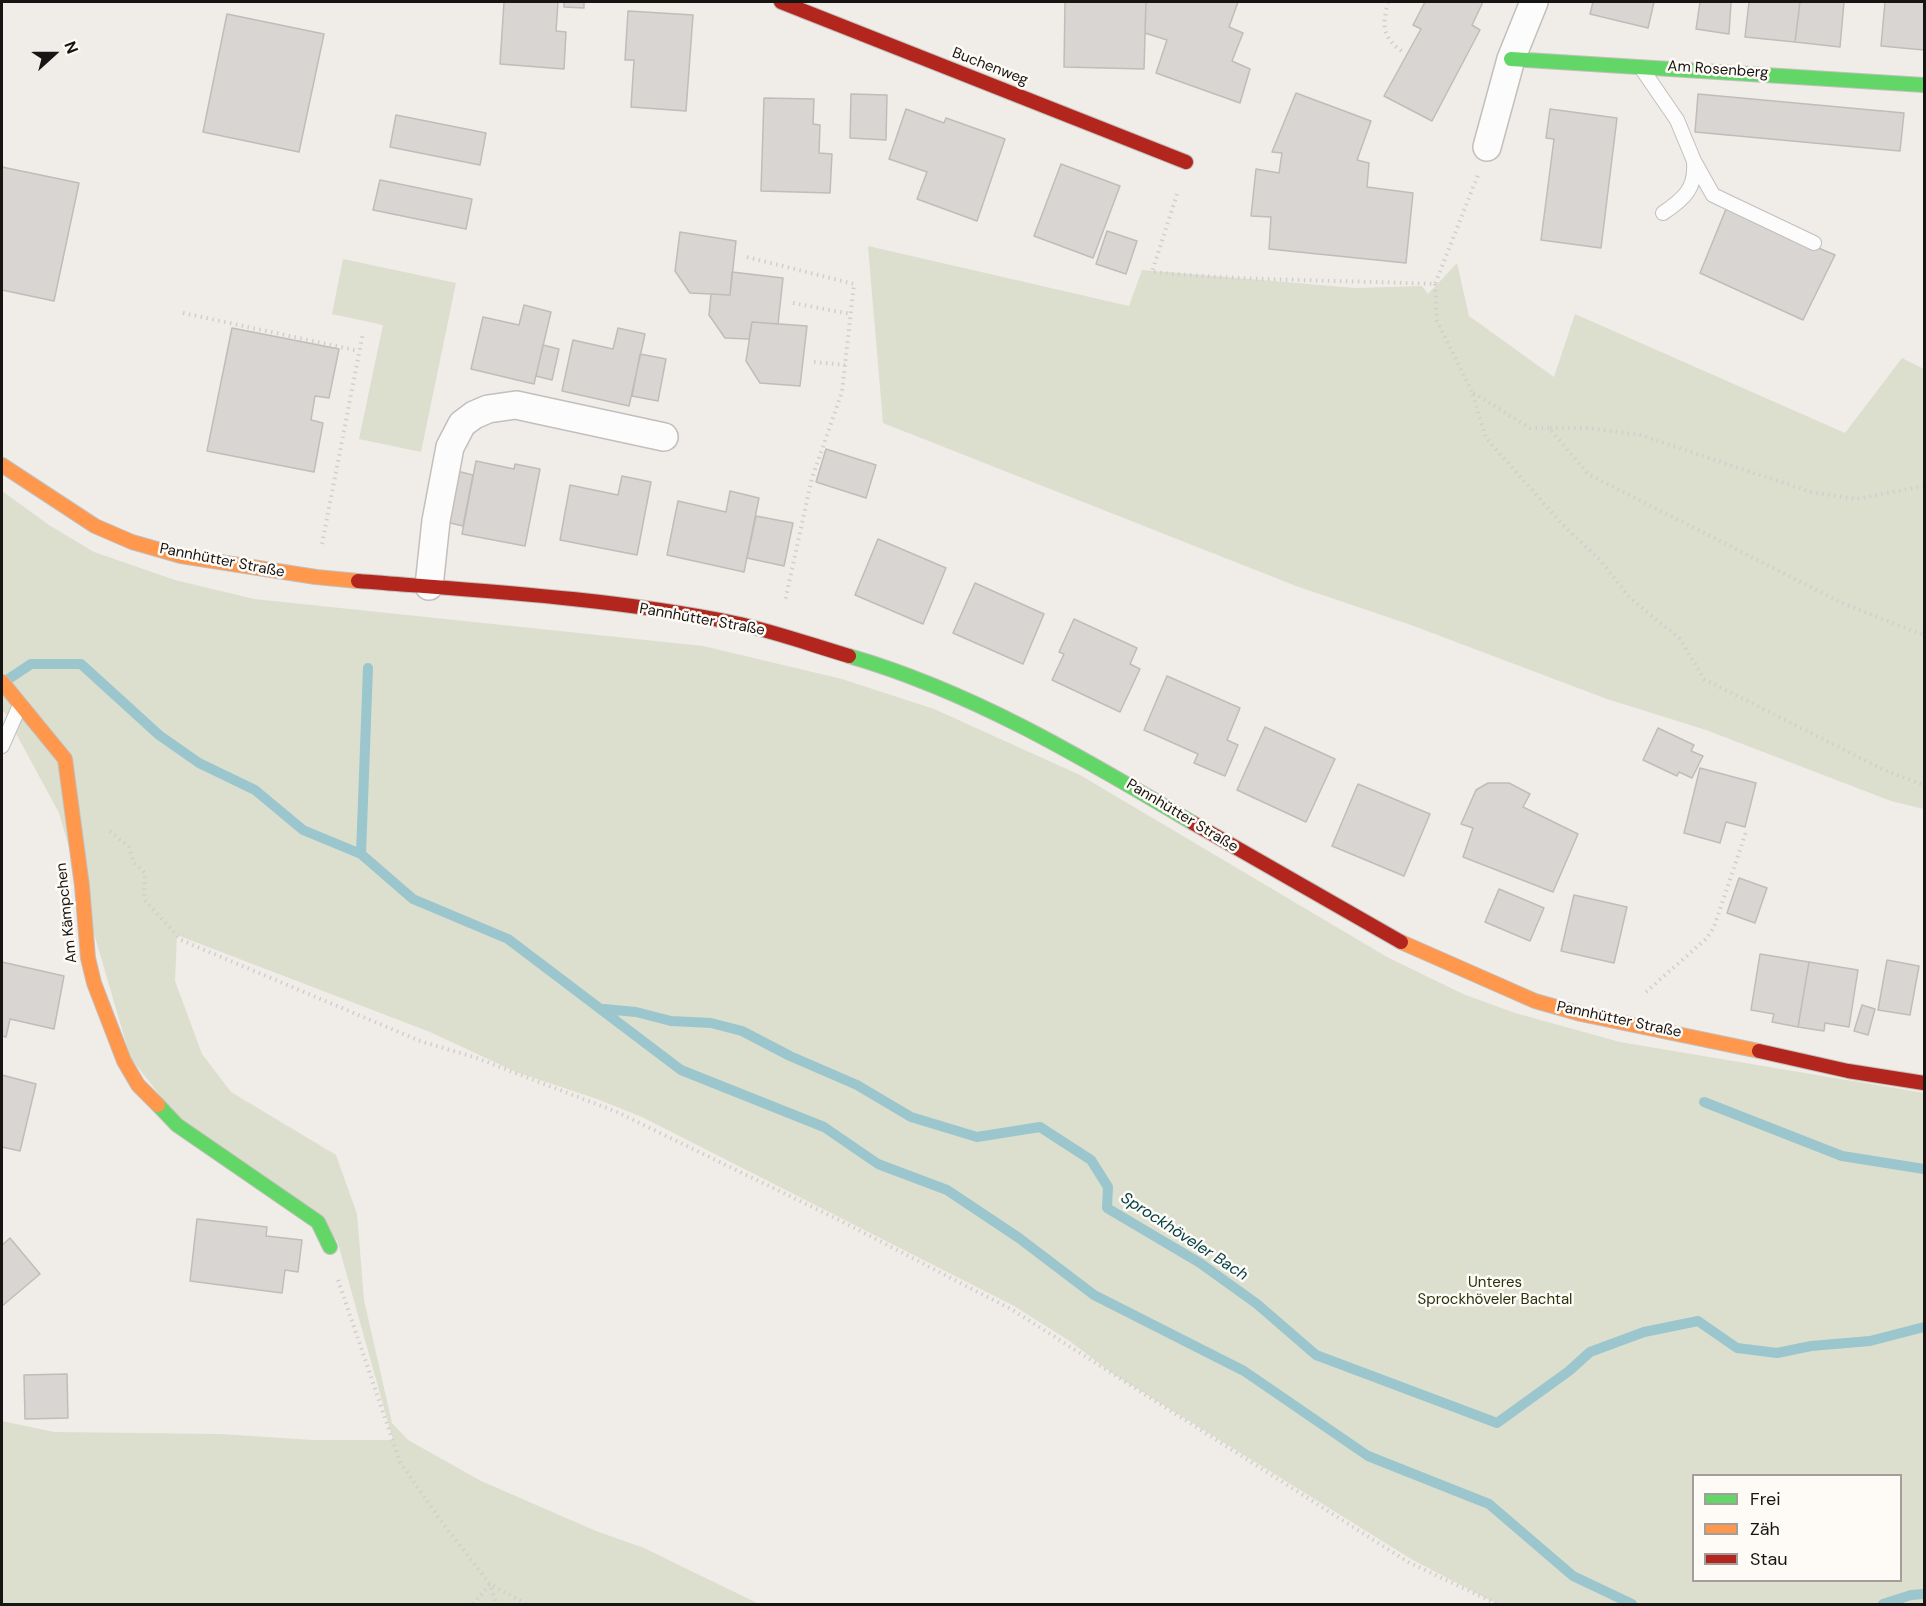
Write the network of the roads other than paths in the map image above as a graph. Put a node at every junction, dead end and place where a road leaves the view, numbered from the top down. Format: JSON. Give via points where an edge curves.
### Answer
{"nodes":[{"id":1,"x":781,"y":2,"type":"edge"},
{"id":2,"x":1534,"y":2,"type":"edge"},
{"id":3,"x":1511,"y":59,"type":"junction"},
{"id":4,"x":1639,"y":65,"type":"junction"},
{"id":5,"x":1924,"y":85,"type":"edge"},
{"id":6,"x":1487,"y":147,"type":"road end"},
{"id":7,"x":1694,"y":160,"type":"junction"},
{"id":8,"x":1186,"y":162,"type":"dead end"},
{"id":9,"x":1664,"y":213,"type":"dead end"},
{"id":10,"x":1814,"y":243,"type":"dead end"},
{"id":11,"x":664,"y":437,"type":"dead end"},
{"id":12,"x":2,"y":465,"type":"edge"},
{"id":13,"x":429,"y":586,"type":"junction"},
{"id":14,"x":2,"y":682,"type":"edge"},
{"id":15,"x":20,"y":705,"type":"junction"},
{"id":16,"x":2,"y":746,"type":"edge"},
{"id":17,"x":1924,"y":1083,"type":"edge"},
{"id":18,"x":330,"y":1247,"type":"road end"}],
"edges":[{"from":1,"to":8,"type":"street","name":"Buchenweg"},
{"from":2,"to":3,"type":"street"},
{"from":3,"to":4,"type":"street","name":"Am Rosenberg"},
{"from":3,"to":6,"type":"street"},
{"from":4,"to":5,"type":"street","name":"Am Rosenberg"},
{"from":4,"to":7,"type":"lane","via":[[1677,120]]},
{"from":7,"to":9,"type":"lane","via":[[1691,190]]},
{"from":7,"to":10,"type":"lane","via":[[1713,195]]},
{"from":11,"to":13,"type":"street","via":[[516,405],[474,415],[462,424],[450,447]]},
{"from":12,"to":13,"type":"street","name":"Pannhütter Straße","via":[[86,521],[132,542],[217,563],[316,577]]},
{"from":13,"to":17,"type":"street","name":"Pannhütter Straße","via":[[696,616],[778,634],[884,666],[980,705],[1073,752],[1404,944],[1535,1001],[1848,1071]]},
{"from":14,"to":15,"type":"street","name":"Am Kämpchen"},
{"from":15,"to":16,"type":"lane"},
{"from":15,"to":18,"type":"street","name":"Am Kämpchen","via":[[64,759],[88,958],[124,1061],[138,1085],[177,1125],[311,1217],[326,1234]]}]}
